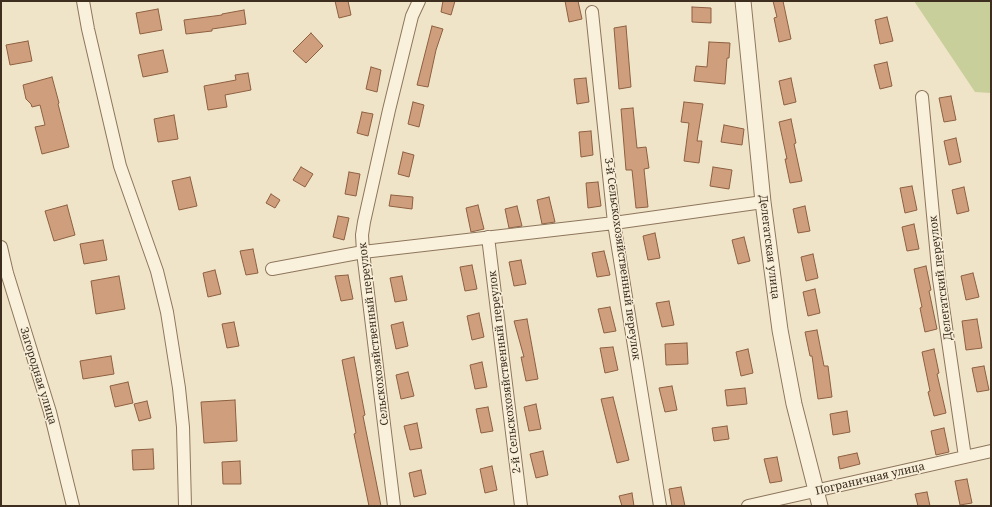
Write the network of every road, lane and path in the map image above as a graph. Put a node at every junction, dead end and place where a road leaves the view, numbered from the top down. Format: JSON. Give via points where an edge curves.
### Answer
{"nodes":[{"id":1,"x":83,"y":1,"type":"edge"},
{"id":2,"x":419,"y":1,"type":"edge"},
{"id":3,"x":743,"y":1,"type":"edge"},
{"id":4,"x":592,"y":12,"type":"dead end"},
{"id":5,"x":922,"y":97,"type":"dead end"},
{"id":6,"x":763,"y":202,"type":"junction"},
{"id":7,"x":614,"y":222,"type":"junction"},
{"id":8,"x":488,"y":237,"type":"junction"},
{"id":9,"x":1,"y":247,"type":"edge"},
{"id":10,"x":363,"y":252,"type":"junction"},
{"id":11,"x":272,"y":269,"type":"dead end"},
{"id":12,"x":991,"y":451,"type":"edge"},
{"id":13,"x":965,"y":457,"type":"junction"},
{"id":14,"x":816,"y":490,"type":"junction"},
{"id":15,"x":73,"y":506,"type":"edge"},
{"id":16,"x":185,"y":506,"type":"edge"},
{"id":17,"x":394,"y":506,"type":"edge"},
{"id":18,"x":521,"y":506,"type":"edge"},
{"id":19,"x":660,"y":506,"type":"edge"},
{"id":20,"x":748,"y":506,"type":"edge"},
{"id":21,"x":820,"y":506,"type":"edge"}],
"edges":[{"from":1,"to":16,"type":"street","via":[[120,166],[157,271],[167,312],[183,427]]},
{"from":2,"to":10,"type":"street","name":"Сельскохозяйственный переулок","via":[[410,22],[367,207],[362,235]]},
{"from":3,"to":6,"type":"street","name":"Делегатская улица"},
{"from":4,"to":7,"type":"street","name":"3-й Сельскохозяйственный переулок"},
{"from":5,"to":13,"type":"street","name":"Делегатский переулок","via":[[939,279]]},
{"from":6,"to":7,"type":"street"},
{"from":6,"to":14,"type":"street","name":"Делегатская улица","via":[[780,330],[794,404]]},
{"from":7,"to":8,"type":"street"},
{"from":7,"to":19,"type":"street","name":"3-й Сельскохозяйственный переулок"},
{"from":8,"to":10,"type":"street"},
{"from":8,"to":18,"type":"street","name":"2-й Сельскохозяйственный переулок"},
{"from":9,"to":15,"type":"street","name":"Загородная улица","via":[[50,412]]},
{"from":10,"to":11,"type":"street"},
{"from":10,"to":17,"type":"street","name":"Сельскохозяйственный переулок"},
{"from":12,"to":13,"type":"street","name":"Пограничная улица"},
{"from":13,"to":14,"type":"street","name":"Пограничная улица"},
{"from":14,"to":20,"type":"street","name":"Пограничная улица"},
{"from":14,"to":21,"type":"street","name":"Делегатская улица"}]}
